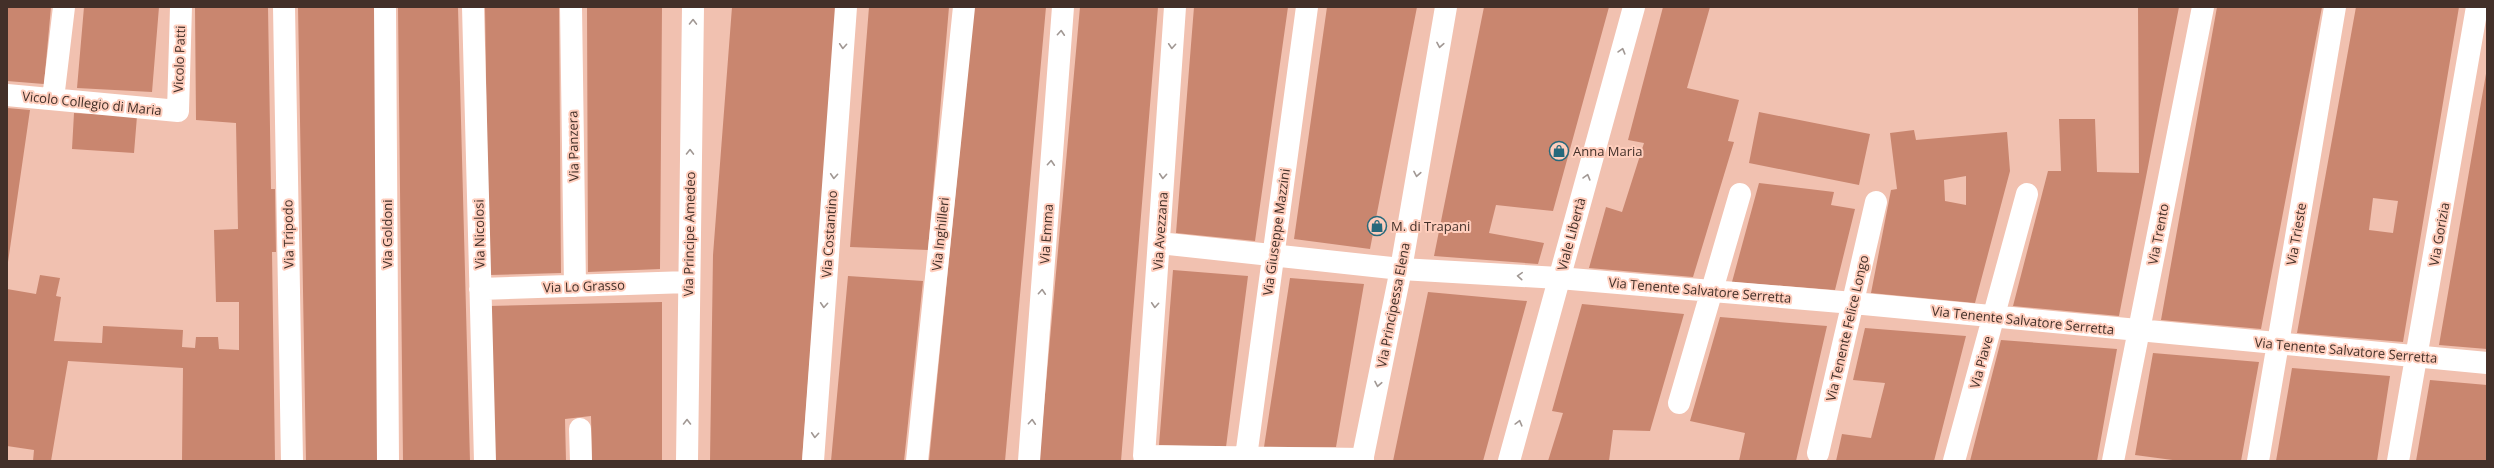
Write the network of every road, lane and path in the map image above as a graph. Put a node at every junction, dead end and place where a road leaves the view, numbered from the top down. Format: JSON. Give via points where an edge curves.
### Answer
{"nodes":[{"id":1,"x":64,"y":7,"type":"edge"},
{"id":2,"x":181,"y":7,"type":"edge"},
{"id":3,"x":284,"y":7,"type":"edge"},
{"id":4,"x":385,"y":7,"type":"edge"},
{"id":5,"x":473,"y":7,"type":"edge"},
{"id":6,"x":571,"y":7,"type":"edge"},
{"id":7,"x":693,"y":7,"type":"edge"},
{"id":8,"x":846,"y":7,"type":"edge"},
{"id":9,"x":964,"y":7,"type":"edge"},
{"id":10,"x":1063,"y":7,"type":"edge"},
{"id":11,"x":1175,"y":7,"type":"edge"},
{"id":12,"x":1307,"y":7,"type":"edge"},
{"id":13,"x":1446,"y":7,"type":"edge"},
{"id":14,"x":1634,"y":7,"type":"edge"},
{"id":15,"x":2203,"y":7,"type":"edge"},
{"id":16,"x":2335,"y":7,"type":"edge"},
{"id":17,"x":2477,"y":7,"type":"edge"},
{"id":18,"x":7,"y":95,"type":"edge"},
{"id":19,"x":53,"y":99,"type":"junction"},
{"id":20,"x":178,"y":111,"type":"joint"},
{"id":21,"x":1740,"y":194,"type":"dead end"},
{"id":22,"x":2027,"y":194,"type":"dead end"},
{"id":23,"x":1876,"y":202,"type":"dead end"},
{"id":24,"x":1159,"y":243,"type":"junction"},
{"id":25,"x":1273,"y":255,"type":"junction"},
{"id":26,"x":1401,"y":269,"type":"junction"},
{"id":27,"x":1559,"y":278,"type":"junction"},
{"id":28,"x":688,"y":282,"type":"junction"},
{"id":29,"x":575,"y":286,"type":"junction"},
{"id":30,"x":480,"y":289,"type":"junction"},
{"id":31,"x":1712,"y":291,"type":"junction"},
{"id":32,"x":1853,"y":303,"type":"junction"},
{"id":33,"x":1993,"y":316,"type":"junction"},
{"id":34,"x":2139,"y":331,"type":"junction"},
{"id":35,"x":2277,"y":344,"type":"junction"},
{"id":36,"x":2418,"y":357,"type":"junction"},
{"id":37,"x":2487,"y":363,"type":"edge"},
{"id":38,"x":1679,"y":402,"type":"dead end"},
{"id":39,"x":580,"y":429,"type":"dead end"},
{"id":40,"x":1818,"y":453,"type":"dead end"},
{"id":41,"x":1246,"y":457,"type":"junction"},
{"id":42,"x":1362,"y":460,"type":"edge"},
{"id":43,"x":292,"y":461,"type":"edge"},
{"id":44,"x":388,"y":461,"type":"edge"},
{"id":45,"x":485,"y":461,"type":"edge"},
{"id":46,"x":580,"y":461,"type":"edge"},
{"id":47,"x":687,"y":461,"type":"edge"},
{"id":48,"x":813,"y":461,"type":"edge"},
{"id":49,"x":917,"y":461,"type":"edge"},
{"id":50,"x":1029,"y":461,"type":"edge"},
{"id":51,"x":1509,"y":461,"type":"edge"},
{"id":52,"x":1954,"y":461,"type":"edge"},
{"id":53,"x":2113,"y":461,"type":"edge"},
{"id":54,"x":2258,"y":461,"type":"edge"},
{"id":55,"x":2398,"y":461,"type":"edge"}],
"edges":[{"from":1,"to":19,"type":"street"},
{"from":2,"to":20,"type":"street","name":"Vicolo Patti"},
{"from":3,"to":43,"type":"street","name":"Via Tripodo"},
{"from":4,"to":44,"type":"street","name":"Via Goldoni"},
{"from":5,"to":30,"type":"street","name":"Via Nicolosi"},
{"from":6,"to":29,"type":"street","name":"Via Panzera"},
{"from":28,"to":7,"type":"street","name":"Via Principe Amedeo","one_way":true},
{"from":8,"to":48,"type":"street","name":"Via Costantino","one_way":true},
{"from":9,"to":49,"type":"street","name":"Via Inghilleri"},
{"from":50,"to":10,"type":"street","name":"Via Emma","one_way":true},
{"from":11,"to":24,"type":"street","name":"Via Avezzana","one_way":true},
{"from":12,"to":25,"type":"street","name":"Via Giuseppe Mazzini"},
{"from":13,"to":26,"type":"street","name":"Via Principessa Elena","one_way":true},
{"from":27,"to":14,"type":"street","name":"Viale Libertà","one_way":true},
{"from":15,"to":34,"type":"street","name":"Via Trento"},
{"from":16,"to":35,"type":"street","name":"Via Trieste"},
{"from":17,"to":36,"type":"street","name":"Via Gorizia"},
{"from":18,"to":19,"type":"street","name":"Vicolo Collegio di Maria"},
{"from":19,"to":20,"type":"street","name":"Vicolo Collegio di Maria"},
{"from":21,"to":31,"type":"street"},
{"from":22,"to":33,"type":"street","name":"Via Piave"},
{"from":23,"to":32,"type":"street","name":"Via Tenente Felice Longo"},
{"from":24,"to":25,"type":"street","name":"Via Tenente Salvatore Serretta"},
{"from":24,"to":41,"type":"street","name":"Via Avezzana","one_way":true,"via":[[1144,456]]},
{"from":25,"to":26,"type":"street","name":"Via Tenente Salvatore Serretta"},
{"from":25,"to":41,"type":"street","name":"Via Giuseppe Mazzini"},
{"from":27,"to":26,"type":"street","name":"Via Tenente Salvatore Serretta","one_way":true},
{"from":26,"to":42,"type":"street","name":"Via Principessa Elena","one_way":true},
{"from":27,"to":31,"type":"street","name":"Via Tenente Salvatore Serretta"},
{"from":51,"to":27,"type":"street","name":"Viale Libertà","one_way":true},
{"from":28,"to":29,"type":"street","name":"Via Lo Grasso"},
{"from":47,"to":28,"type":"street","name":"Via Principe Amedeo","one_way":true},
{"from":29,"to":30,"type":"street","name":"Via Lo Grasso"},
{"from":30,"to":45,"type":"street","name":"Via Nicolosi"},
{"from":31,"to":32,"type":"street","name":"Via Tenente Salvatore Serretta"},
{"from":31,"to":38,"type":"street"},
{"from":32,"to":33,"type":"street","name":"Via Tenente Salvatore Serretta"},
{"from":32,"to":40,"type":"street","name":"Via Tenente Felice Longo"},
{"from":33,"to":34,"type":"street","name":"Via Tenente Salvatore Serretta"},
{"from":33,"to":52,"type":"street","name":"Via Piave"},
{"from":34,"to":35,"type":"street","name":"Via Tenente Salvatore Serretta"},
{"from":34,"to":53,"type":"street","name":"Via Trento"},
{"from":35,"to":36,"type":"street","name":"Via Tenente Salvatore Serretta"},
{"from":35,"to":54,"type":"street","name":"Via Trieste"},
{"from":36,"to":37,"type":"street","name":"Via Tenente Salvatore Serretta"},
{"from":36,"to":55,"type":"street","name":"Via Gorizia"},
{"from":39,"to":46,"type":"street"},
{"from":41,"to":42,"type":"street"}]}
